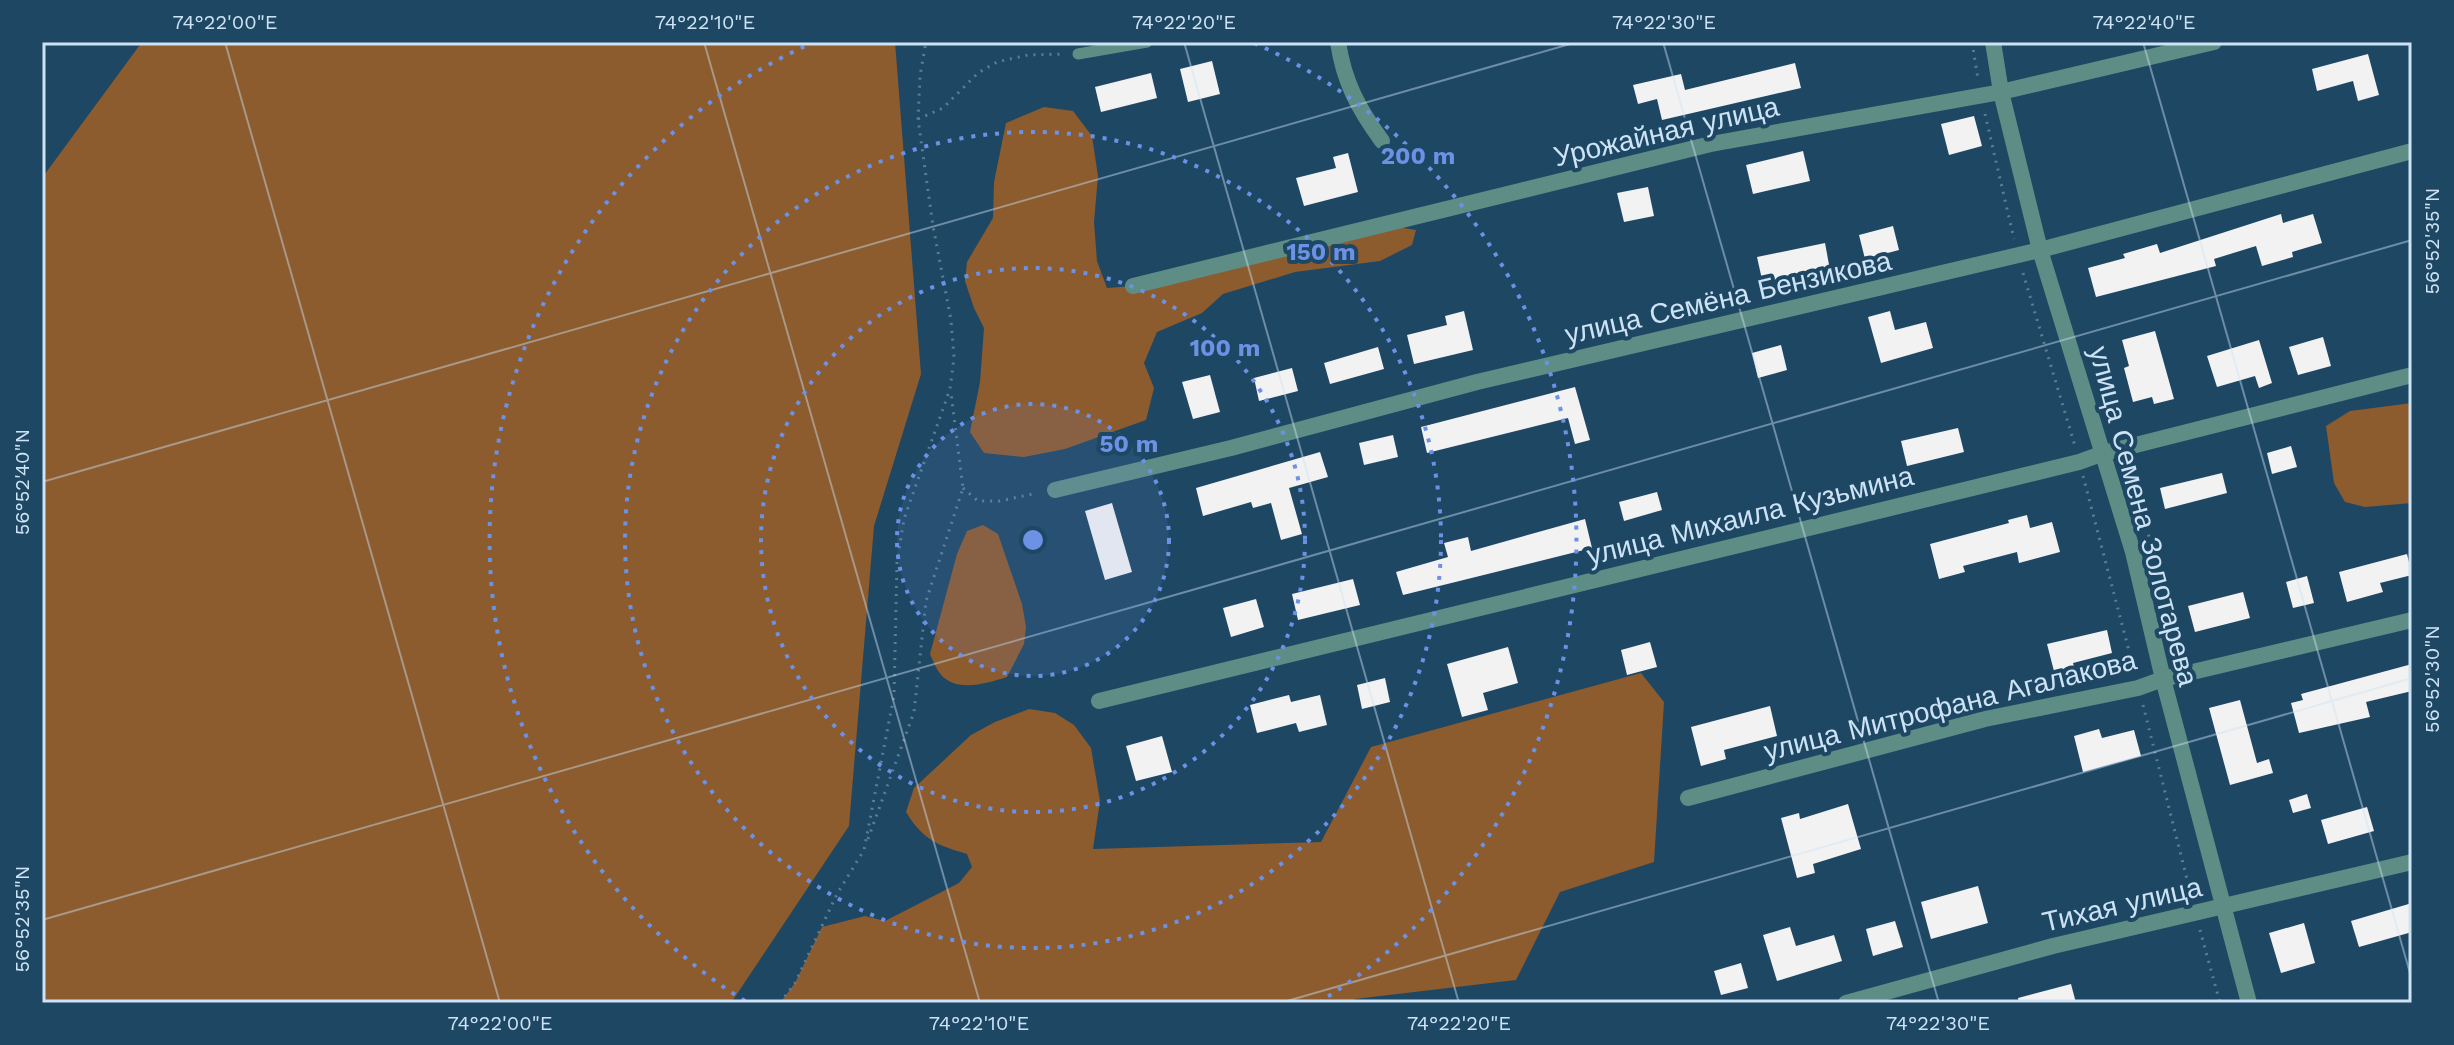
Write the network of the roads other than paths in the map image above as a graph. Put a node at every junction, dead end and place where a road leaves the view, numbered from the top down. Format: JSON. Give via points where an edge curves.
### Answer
{"nodes":[{"id":1,"x":1147,"y":42,"type":"edge"},
{"id":2,"x":1338,"y":42,"type":"edge"},
{"id":3,"x":1993,"y":42,"type":"edge"},
{"id":4,"x":2214,"y":42,"type":"edge"},
{"id":5,"x":1078,"y":54,"type":"road end"},
{"id":6,"x":2001,"y":92,"type":"junction"},
{"id":7,"x":1382,"y":141,"type":"dead end"},
{"id":8,"x":2412,"y":151,"type":"edge"},
{"id":9,"x":2040,"y":250,"type":"junction"},
{"id":10,"x":1133,"y":286,"type":"dead end"},
{"id":11,"x":2412,"y":375,"type":"edge"},
{"id":12,"x":2104,"y":453,"type":"junction"},
{"id":13,"x":1055,"y":490,"type":"road end"},
{"id":14,"x":2412,"y":620,"type":"edge"},
{"id":15,"x":2163,"y":679,"type":"junction"},
{"id":16,"x":1099,"y":701,"type":"dead end"},
{"id":17,"x":1688,"y":798,"type":"dead end"},
{"id":18,"x":2412,"y":862,"type":"edge"},
{"id":19,"x":2223,"y":907,"type":"junction"},
{"id":20,"x":1846,"y":1003,"type":"edge"},
{"id":21,"x":2249,"y":1003,"type":"edge"}],
"edges":[{"from":1,"to":5,"type":"lane"},
{"from":2,"to":7,"type":"street","via":[[1342,69],[1359,109]]},
{"from":3,"to":6,"type":"street","name":"улица Семена Золотарева"},
{"from":4,"to":6,"type":"street","name":"Урожайная улица"},
{"from":6,"to":9,"type":"street","name":"улица Семена Золотарева"},
{"from":6,"to":10,"type":"street","name":"Урожайная улица","via":[[1711,144]]},
{"from":8,"to":9,"type":"street","name":"улица Семёна Бензикова"},
{"from":9,"to":12,"type":"street","name":"улица Семена Золотарева"},
{"from":9,"to":13,"type":"street","name":"улица Семёна Бензикова","via":[[1477,382]]},
{"from":11,"to":12,"type":"street","name":"улица Михаила Кузьмина"},
{"from":12,"to":15,"type":"street","name":"улица Семена Золотарева"},
{"from":12,"to":16,"type":"street","name":"улица Михаила Кузьмина"},
{"from":14,"to":15,"type":"street","name":"улица Митрофана Агалакова"},
{"from":15,"to":17,"type":"street","name":"улица Митрофана Агалакова","via":[[1985,719]]},
{"from":15,"to":19,"type":"street","name":"улица Семена Золотарева"},
{"from":18,"to":19,"type":"street","name":"Тихая улица"},
{"from":19,"to":20,"type":"street","name":"Тихая улица","via":[[2053,946]]},
{"from":19,"to":21,"type":"street","name":"улица Семена Золотарева"}]}
